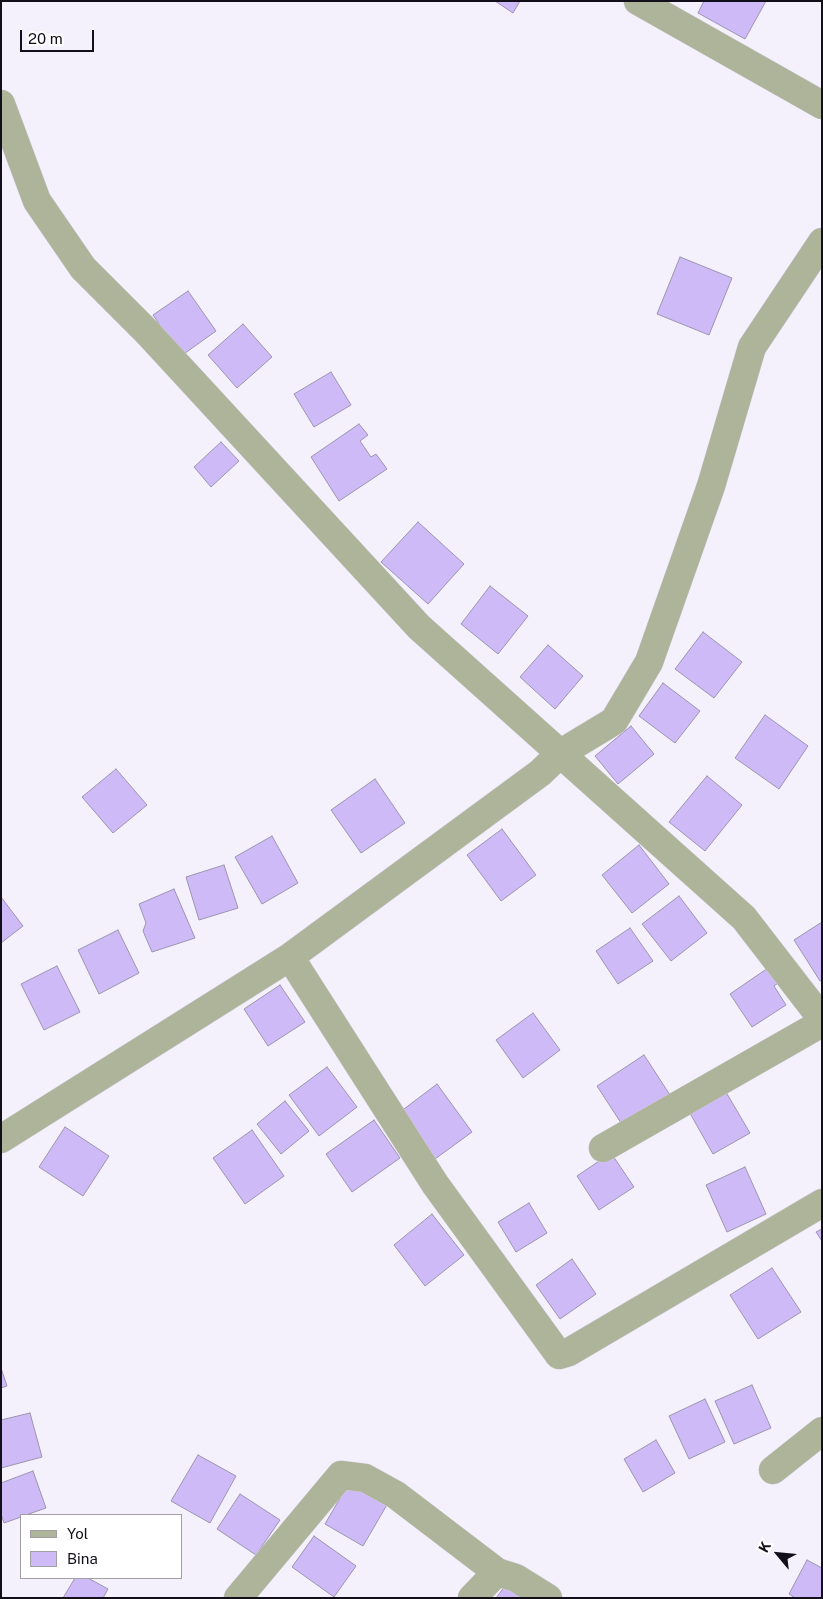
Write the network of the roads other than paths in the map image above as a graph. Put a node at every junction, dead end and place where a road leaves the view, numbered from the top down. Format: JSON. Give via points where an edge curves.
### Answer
{"nodes":[{"id":1,"x":638,"y":1,"type":"edge"},
{"id":2,"x":1,"y":104,"type":"edge"},
{"id":3,"x":822,"y":104,"type":"edge"},
{"id":4,"x":822,"y":242,"type":"edge"},
{"id":5,"x":561,"y":753,"type":"junction"},
{"id":6,"x":290,"y":957,"type":"junction"},
{"id":7,"x":822,"y":1021,"type":"edge"},
{"id":8,"x":1,"y":1139,"type":"edge"},
{"id":9,"x":603,"y":1148,"type":"dead end"},
{"id":10,"x":822,"y":1203,"type":"edge"},
{"id":11,"x":822,"y":1431,"type":"edge"},
{"id":12,"x":773,"y":1470,"type":"dead end"},
{"id":13,"x":497,"y":1572,"type":"junction"},
{"id":14,"x":238,"y":1598,"type":"edge"},
{"id":15,"x":472,"y":1598,"type":"edge"},
{"id":16,"x":548,"y":1598,"type":"edge"}],
"edges":[{"from":1,"to":3,"type":"street"},
{"from":2,"to":5,"type":"street","via":[[37,201],[83,268],[147,332],[419,627]]},
{"from":4,"to":5,"type":"street","via":[[752,347],[711,486],[649,662],[614,721]]},
{"from":5,"to":6,"type":"street","via":[[540,774]]},
{"from":5,"to":7,"type":"street","via":[[744,918]]},
{"from":6,"to":8,"type":"street"},
{"from":6,"to":10,"type":"street","via":[[435,1184],[559,1355]]},
{"from":7,"to":9,"type":"street"},
{"from":11,"to":12,"type":"street"},
{"from":13,"to":14,"type":"street","via":[[396,1495],[365,1478],[341,1475]]},
{"from":13,"to":15,"type":"street"},
{"from":13,"to":16,"type":"street","via":[[516,1578]]}]}
